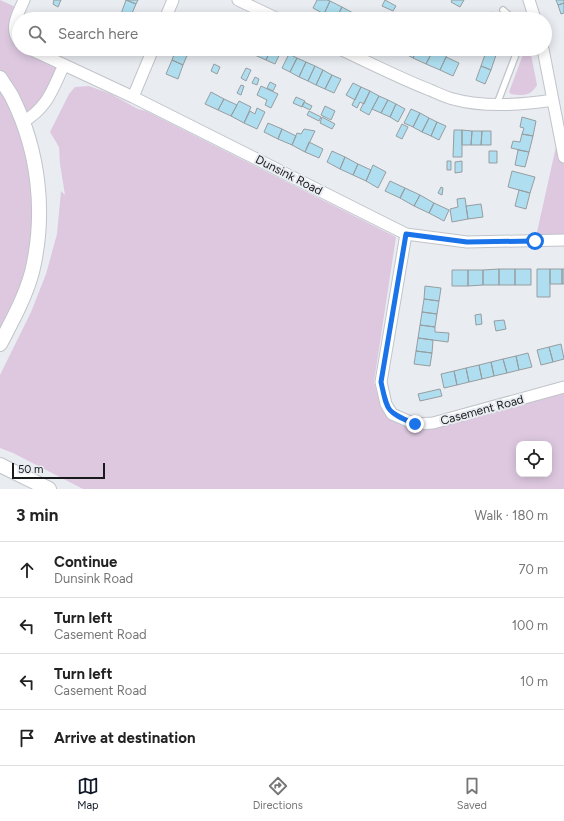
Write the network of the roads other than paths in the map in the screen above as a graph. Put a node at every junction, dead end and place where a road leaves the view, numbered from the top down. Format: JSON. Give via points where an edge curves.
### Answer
{"nodes":[{"id":1,"x":24,"y":0,"type":"edge"},
{"id":2,"x":173,"y":0,"type":"edge"},
{"id":3,"x":238,"y":0,"type":"edge"},
{"id":4,"x":529,"y":0,"type":"edge"},
{"id":5,"x":19,"y":12,"type":"edge"},
{"id":6,"x":168,"y":12,"type":"edge"},
{"id":7,"x":263,"y":12,"type":"edge"},
{"id":8,"x":533,"y":12,"type":"edge"},
{"id":9,"x":45,"y":56,"type":"edge"},
{"id":10,"x":149,"y":56,"type":"edge"},
{"id":11,"x":355,"y":56,"type":"edge"},
{"id":12,"x":515,"y":56,"type":"edge"},
{"id":13,"x":545,"y":56,"type":"edge"},
{"id":14,"x":64,"y":65,"type":"junction"},
{"id":15,"x":0,"y":78,"type":"edge"},
{"id":16,"x":133,"y":96,"type":"junction"},
{"id":17,"x":554,"y":100,"type":"junction"},
{"id":18,"x":497,"y":104,"type":"junction"},
{"id":19,"x":23,"y":122,"type":"junction"},
{"id":20,"x":564,"y":157,"type":"edge"},
{"id":21,"x":406,"y":234,"type":"junction"},
{"id":22,"x":564,"y":240,"type":"edge"},
{"id":23,"x":1,"y":341,"type":"edge"},
{"id":24,"x":564,"y":387,"type":"edge"},
{"id":25,"x":0,"y":465,"type":"edge"},
{"id":26,"x":49,"y":489,"type":"edge"}],
"edges":[{"from":1,"to":5,"type":"street"},
{"from":2,"to":6,"type":"street"},
{"from":3,"to":7,"type":"street"},
{"from":4,"to":8,"type":"street"},
{"from":9,"to":14,"type":"street","name":"Dunsink Road"},
{"from":10,"to":16,"type":"street"},
{"from":11,"to":18,"type":"street","via":[[411,83],[453,99]]},
{"from":12,"to":18,"type":"lane"},
{"from":13,"to":17,"type":"street"},
{"from":14,"to":16,"type":"street","name":"Dunsink Road"},
{"from":14,"to":19,"type":"street","via":[[46,101]]},
{"from":15,"to":19,"type":"street","via":[[13,98]]},
{"from":16,"to":21,"type":"street","name":"Dunsink Road"},
{"from":17,"to":18,"type":"street","via":[[525,105]]},
{"from":17,"to":20,"type":"street"},
{"from":19,"to":23,"type":"street","via":[[36,170],[40,219],[32,273],[22,302]]},
{"from":21,"to":22,"type":"street","name":"Dunsink Road","via":[[467,242]]},
{"from":21,"to":24,"type":"street","name":"Casement Road","via":[[381,382],[386,404],[392,414],[415,424],[433,423]]},
{"from":25,"to":26,"type":"street"}]}
